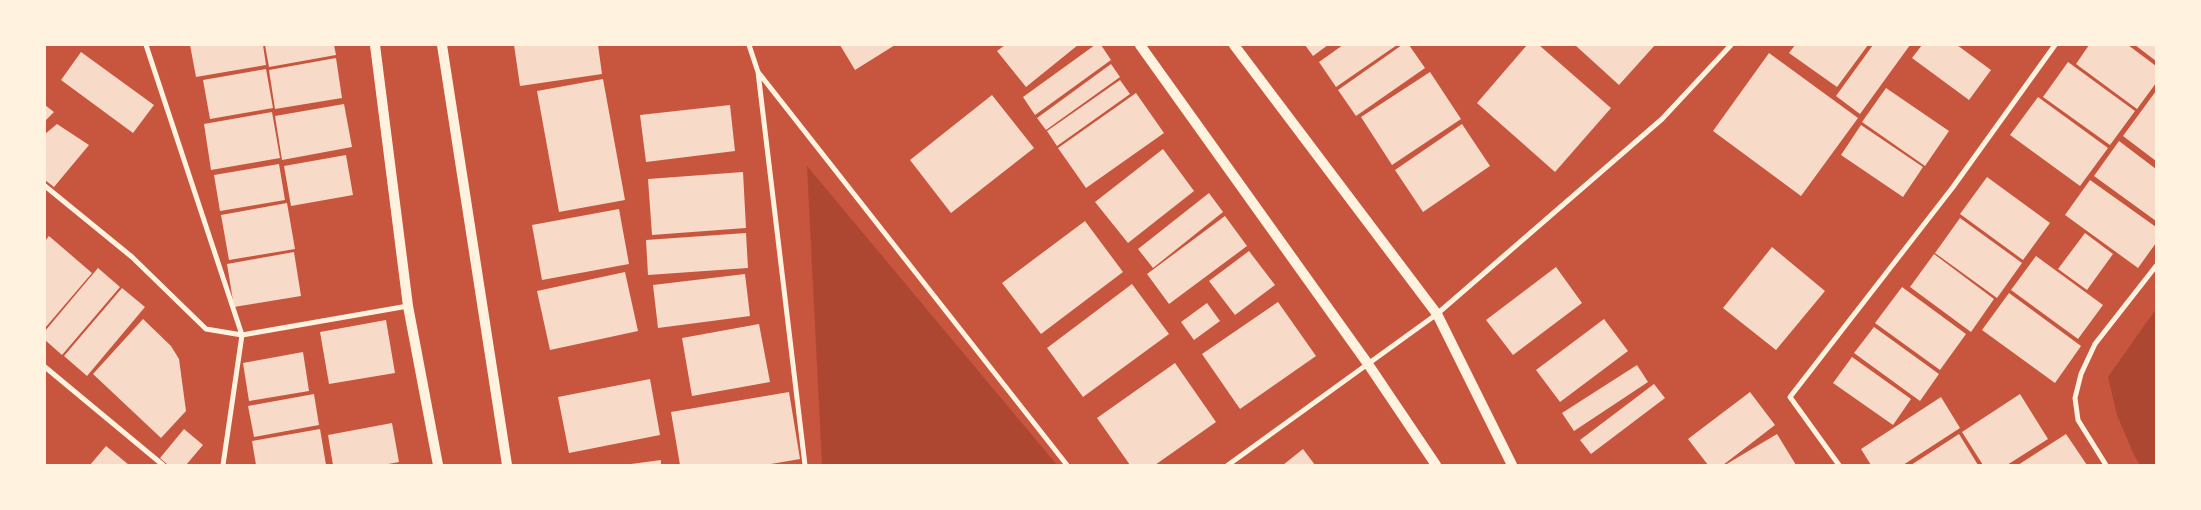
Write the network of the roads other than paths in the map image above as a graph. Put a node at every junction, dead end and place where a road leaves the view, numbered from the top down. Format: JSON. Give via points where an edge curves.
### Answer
{"nodes":[{"id":1,"x":146,"y":45,"type":"edge"},
{"id":2,"x":374,"y":45,"type":"edge"},
{"id":3,"x":442,"y":45,"type":"edge"},
{"id":4,"x":749,"y":45,"type":"edge"},
{"id":5,"x":1140,"y":45,"type":"edge"},
{"id":6,"x":1234,"y":45,"type":"edge"},
{"id":7,"x":1731,"y":45,"type":"edge"},
{"id":8,"x":2055,"y":45,"type":"edge"},
{"id":9,"x":758,"y":72,"type":"junction"},
{"id":10,"x":45,"y":186,"type":"edge"},
{"id":11,"x":2156,"y":266,"type":"edge"},
{"id":12,"x":408,"y":306,"type":"junction"},
{"id":13,"x":1437,"y":314,"type":"junction"},
{"id":14,"x":242,"y":335,"type":"junction"},
{"id":15,"x":1368,"y":364,"type":"junction"},
{"id":16,"x":45,"y":367,"type":"edge"},
{"id":17,"x":163,"y":465,"type":"edge"},
{"id":18,"x":223,"y":465,"type":"edge"},
{"id":19,"x":438,"y":465,"type":"edge"},
{"id":20,"x":507,"y":465,"type":"edge"},
{"id":21,"x":805,"y":465,"type":"edge"},
{"id":22,"x":1067,"y":465,"type":"edge"},
{"id":23,"x":1228,"y":465,"type":"edge"},
{"id":24,"x":1436,"y":465,"type":"edge"},
{"id":25,"x":1512,"y":465,"type":"edge"},
{"id":26,"x":1839,"y":465,"type":"edge"},
{"id":27,"x":2106,"y":465,"type":"edge"}],
"edges":[{"from":1,"to":14,"type":"street"},
{"from":2,"to":12,"type":"main road"},
{"from":3,"to":20,"type":"main road"},
{"from":4,"to":9,"type":"street"},
{"from":5,"to":15,"type":"main road"},
{"from":6,"to":13,"type":"main road"},
{"from":7,"to":13,"type":"street","via":[[1662,120]]},
{"from":8,"to":26,"type":"street","via":[[1953,187],[1790,397]]},
{"from":9,"to":21,"type":"street"},
{"from":9,"to":22,"type":"street"},
{"from":10,"to":14,"type":"street","via":[[132,257],[206,330]]},
{"from":11,"to":27,"type":"street","via":[[2095,344],[2081,374],[2075,398],[2078,420]]},
{"from":12,"to":14,"type":"street"},
{"from":12,"to":19,"type":"main road"},
{"from":13,"to":15,"type":"street"},
{"from":13,"to":25,"type":"main road"},
{"from":14,"to":18,"type":"street"},
{"from":15,"to":23,"type":"street"},
{"from":15,"to":24,"type":"main road"},
{"from":16,"to":17,"type":"street"}]}
